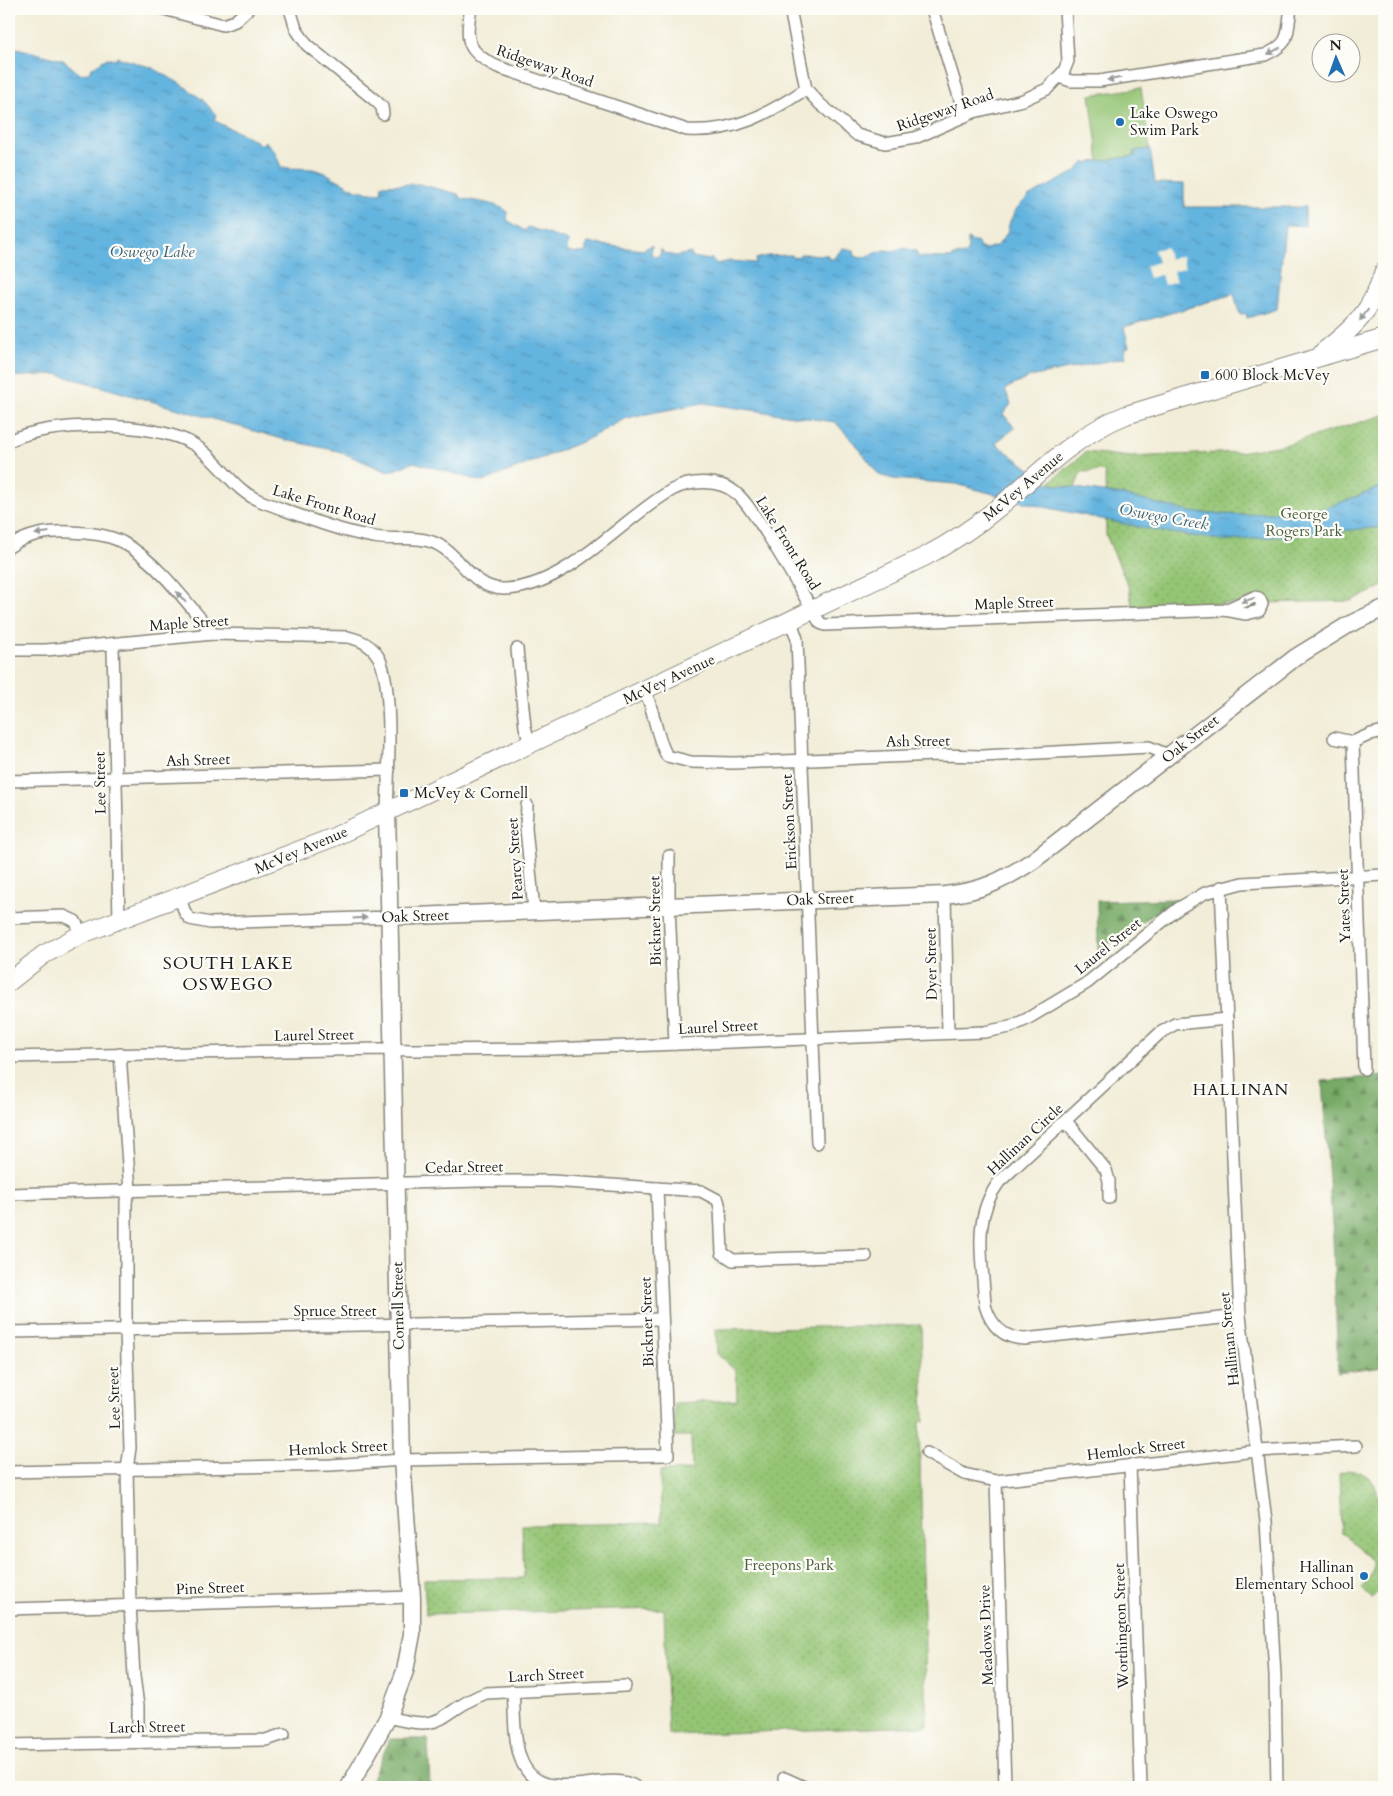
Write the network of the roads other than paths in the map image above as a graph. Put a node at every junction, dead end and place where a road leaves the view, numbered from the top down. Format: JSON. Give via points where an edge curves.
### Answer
{"nodes":[{"id":1,"x":164,"y":9,"type":"edge"},
{"id":2,"x":248,"y":9,"type":"edge"},
{"id":3,"x":290,"y":9,"type":"edge"},
{"id":4,"x":470,"y":9,"type":"edge"},
{"id":5,"x":790,"y":9,"type":"edge"},
{"id":6,"x":932,"y":9,"type":"edge"},
{"id":7,"x":1065,"y":9,"type":"edge"},
{"id":8,"x":1291,"y":9,"type":"edge"},
{"id":9,"x":1059,"y":77,"type":"junction"},
{"id":10,"x":806,"y":89,"type":"junction"},
{"id":11,"x":384,"y":114,"type":"dead end"},
{"id":12,"x":964,"y":116,"type":"junction"},
{"id":13,"x":1384,"y":271,"type":"edge"},
{"id":14,"x":1384,"y":338,"type":"edge"},
{"id":15,"x":1315,"y":359,"type":"junction"},
{"id":16,"x":9,"y":441,"type":"edge"},
{"id":17,"x":9,"y":547,"type":"edge"},
{"id":18,"x":1384,"y":608,"type":"edge"},
{"id":19,"x":812,"y":610,"type":"junction"},
{"id":20,"x":1225,"y":610,"type":"dead end"},
{"id":21,"x":791,"y":621,"type":"junction"},
{"id":22,"x":213,"y":634,"type":"junction"},
{"id":23,"x":113,"y":645,"type":"junction"},
{"id":24,"x":517,"y":649,"type":"dead end"},
{"id":25,"x":9,"y":650,"type":"edge"},
{"id":26,"x":645,"y":691,"type":"junction"},
{"id":27,"x":1384,"y":731,"type":"edge"},
{"id":28,"x":1334,"y":738,"type":"dead end"},
{"id":29,"x":1353,"y":742,"type":"junction"},
{"id":30,"x":530,"y":744,"type":"junction"},
{"id":31,"x":1168,"y":755,"type":"junction"},
{"id":32,"x":801,"y":760,"type":"junction"},
{"id":33,"x":389,"y":770,"type":"junction"},
{"id":34,"x":115,"y":777,"type":"junction"},
{"id":35,"x":9,"y":781,"type":"edge"},
{"id":36,"x":527,"y":804,"type":"dead end"},
{"id":37,"x":387,"y":812,"type":"junction"},
{"id":38,"x":669,"y":856,"type":"dead end"},
{"id":39,"x":1384,"y":876,"type":"edge"},
{"id":40,"x":1358,"y":877,"type":"junction"},
{"id":41,"x":1221,"y":887,"type":"junction"},
{"id":42,"x":944,"y":894,"type":"junction"},
{"id":43,"x":180,"y":898,"type":"junction"},
{"id":44,"x":808,"y":900,"type":"junction"},
{"id":45,"x":669,"y":906,"type":"junction"},
{"id":46,"x":534,"y":911,"type":"junction"},
{"id":47,"x":390,"y":917,"type":"junction"},
{"id":48,"x":9,"y":918,"type":"edge"},
{"id":49,"x":119,"y":920,"type":"junction"},
{"id":50,"x":82,"y":934,"type":"junction"},
{"id":51,"x":9,"y":982,"type":"edge"},
{"id":52,"x":1227,"y":1019,"type":"junction"},
{"id":53,"x":948,"y":1033,"type":"junction"},
{"id":54,"x":813,"y":1038,"type":"junction"},
{"id":55,"x":675,"y":1044,"type":"junction"},
{"id":56,"x":393,"y":1049,"type":"junction"},
{"id":57,"x":120,"y":1054,"type":"junction"},
{"id":58,"x":9,"y":1057,"type":"edge"},
{"id":59,"x":1364,"y":1069,"type":"dead end"},
{"id":60,"x":1066,"y":1121,"type":"junction"},
{"id":61,"x":817,"y":1143,"type":"dead end"},
{"id":62,"x":395,"y":1184,"type":"junction"},
{"id":63,"x":657,"y":1188,"type":"junction"},
{"id":64,"x":130,"y":1191,"type":"junction"},
{"id":65,"x":9,"y":1194,"type":"edge"},
{"id":66,"x":1108,"y":1198,"type":"dead end"},
{"id":67,"x":866,"y":1256,"type":"dead end"},
{"id":68,"x":1240,"y":1316,"type":"junction"},
{"id":69,"x":661,"y":1319,"type":"junction"},
{"id":70,"x":398,"y":1325,"type":"junction"},
{"id":71,"x":126,"y":1330,"type":"junction"},
{"id":72,"x":9,"y":1332,"type":"edge"},
{"id":73,"x":1356,"y":1446,"type":"dead end"},
{"id":74,"x":1256,"y":1451,"type":"junction"},
{"id":75,"x":927,"y":1453,"type":"dead end"},
{"id":76,"x":668,"y":1455,"type":"joint"},
{"id":77,"x":402,"y":1460,"type":"junction"},
{"id":78,"x":1130,"y":1465,"type":"junction"},
{"id":79,"x":127,"y":1469,"type":"junction"},
{"id":80,"x":9,"y":1472,"type":"edge"},
{"id":81,"x":996,"y":1481,"type":"junction"},
{"id":82,"x":412,"y":1597,"type":"junction"},
{"id":83,"x":130,"y":1604,"type":"junction"},
{"id":84,"x":9,"y":1609,"type":"edge"},
{"id":85,"x":625,"y":1686,"type":"dead end"},
{"id":86,"x":514,"y":1691,"type":"junction"},
{"id":87,"x":388,"y":1717,"type":"junction"},
{"id":88,"x":284,"y":1734,"type":"dead end"},
{"id":89,"x":133,"y":1742,"type":"junction"},
{"id":90,"x":9,"y":1745,"type":"edge"},
{"id":91,"x":784,"y":1778,"type":"dead end"},
{"id":92,"x":349,"y":1787,"type":"edge"},
{"id":93,"x":636,"y":1787,"type":"edge"},
{"id":94,"x":804,"y":1787,"type":"edge"},
{"id":95,"x":1005,"y":1787,"type":"edge"},
{"id":96,"x":1141,"y":1787,"type":"edge"},
{"id":97,"x":1277,"y":1787,"type":"edge"}],
"edges":[{"from":1,"to":2,"type":"street","via":[[223,25],[235,21]]},
{"from":3,"to":11,"type":"street","via":[[301,38],[376,101]]},
{"from":4,"to":10,"type":"street","name":"Ridgeway Road","via":[[468,41],[481,59],[687,130],[731,128],[760,116]]},
{"from":5,"to":10,"type":"street"},
{"from":6,"to":12,"type":"street"},
{"from":7,"to":9,"type":"street","via":[[1068,60]]},
{"from":8,"to":9,"type":"street","one_way":true,"via":[[1285,41],[1265,55],[1099,81],[1071,81]]},
{"from":9,"to":12,"type":"street","name":"Ridgeway Road","via":[[1047,89],[1023,100]]},
{"from":10,"to":12,"type":"street","name":"Ridgeway Road","via":[[847,129],[876,142],[906,141]]},
{"from":13,"to":15,"type":"main road","name":"McVey Avenue","one_way":true,"via":[[1374,299],[1362,318]]},
{"from":14,"to":15,"type":"main road","name":"McVey Avenue"},
{"from":15,"to":19,"type":"main road","name":"McVey Avenue","via":[[1114,420],[1084,436],[1000,506],[942,547]]},
{"from":16,"to":19,"type":"street","name":"Lake Front Road","via":[[55,428],[100,426],[168,435],[192,443],[256,500],[375,538],[433,542],[474,577],[501,589],[529,584],[566,567],[672,490],[700,482],[719,484],[734,491],[747,505]]},
{"from":22,"to":17,"type":"street","one_way":true,"via":[[138,552],[121,542],[88,533],[45,532],[31,535]]},
{"from":18,"to":31,"type":"street","name":"Oak Street","via":[[1348,625],[1296,657]]},
{"from":19,"to":20,"type":"street","name":"Maple Street","via":[[820,623],[829,626]]},
{"from":19,"to":21,"type":"main road","name":"McVey Avenue"},
{"from":21,"to":26,"type":"main road","name":"McVey Avenue"},
{"from":21,"to":32,"type":"street","name":"Erickson Street","via":[[797,639]]},
{"from":22,"to":23,"type":"street","name":"Maple Street"},
{"from":22,"to":33,"type":"street","name":"Maple Street","via":[[348,637],[370,646],[378,656],[386,680]]},
{"from":23,"to":25,"type":"street","name":"Maple Street"},
{"from":23,"to":34,"type":"street","name":"Lee Street"},
{"from":24,"to":30,"type":"street","via":[[525,728]]},
{"from":26,"to":30,"type":"main road","name":"McVey Avenue"},
{"from":26,"to":32,"type":"street","name":"Ash Street","via":[[667,756],[691,762]]},
{"from":27,"to":29,"type":"street"},
{"from":28,"to":29,"type":"street"},
{"from":29,"to":40,"type":"street","name":"Yates Street"},
{"from":30,"to":37,"type":"main road","name":"McVey Avenue"},
{"from":31,"to":32,"type":"street","name":"Ash Street","via":[[1148,747],[983,756]]},
{"from":31,"to":42,"type":"street","name":"Oak Street","via":[[1010,876],[979,890]]},
{"from":32,"to":44,"type":"street","name":"Erickson Street"},
{"from":33,"to":34,"type":"street","name":"Ash Street"},
{"from":33,"to":37,"type":"street"},
{"from":34,"to":35,"type":"street","name":"Ash Street"},
{"from":34,"to":49,"type":"street","name":"Lee Street"},
{"from":36,"to":46,"type":"street","name":"Pearcy Street","via":[[526,828]]},
{"from":37,"to":43,"type":"main road","name":"McVey Avenue","via":[[334,837]]},
{"from":37,"to":47,"type":"street","name":"Cornell Street"},
{"from":38,"to":45,"type":"street","name":"Bickner Street"},
{"from":39,"to":40,"type":"street","name":"Laurel Street"},
{"from":40,"to":41,"type":"street","name":"Laurel Street","via":[[1289,879]]},
{"from":40,"to":59,"type":"street","name":"Yates Street"},
{"from":41,"to":52,"type":"street","name":"Hallinan Street"},
{"from":41,"to":53,"type":"street","name":"Laurel Street","via":[[1179,908],[1087,982],[1028,1019],[996,1030]]},
{"from":42,"to":44,"type":"street","name":"Oak Street"},
{"from":42,"to":53,"type":"street","name":"Dyer Street"},
{"from":43,"to":47,"type":"street","name":"Oak Street","one_way":true,"via":[[187,916],[199,922]]},
{"from":43,"to":49,"type":"main road","name":"McVey Avenue"},
{"from":44,"to":45,"type":"street","name":"Oak Street"},
{"from":44,"to":54,"type":"street","name":"Erickson Street"},
{"from":45,"to":46,"type":"street","name":"Oak Street"},
{"from":45,"to":55,"type":"street","name":"Bickner Street"},
{"from":46,"to":47,"type":"street","name":"Oak Street"},
{"from":47,"to":56,"type":"street","name":"Cornell Street"},
{"from":48,"to":50,"type":"street","via":[[64,916],[75,921]]},
{"from":49,"to":50,"type":"main road","name":"McVey Avenue"},
{"from":50,"to":51,"type":"main road","name":"McVey Avenue","via":[[43,954]]},
{"from":52,"to":60,"type":"street","name":"Hallinan Circle","via":[[1175,1024],[1160,1033]]},
{"from":52,"to":68,"type":"street","name":"Hallinan Street"},
{"from":53,"to":54,"type":"street","name":"Laurel Street"},
{"from":54,"to":55,"type":"street","name":"Laurel Street"},
{"from":54,"to":61,"type":"street","name":"Erickson Street"},
{"from":55,"to":56,"type":"street","name":"Laurel Street","via":[[550,1049]]},
{"from":56,"to":57,"type":"street","name":"Laurel Street"},
{"from":56,"to":62,"type":"street","name":"Cornell Street"},
{"from":57,"to":58,"type":"street","name":"Laurel Street"},
{"from":57,"to":64,"type":"street","name":"Lee Street"},
{"from":60,"to":66,"type":"street","via":[[1106,1170]]},
{"from":60,"to":68,"type":"street","name":"Hallinan Circle","via":[[999,1182],[984,1207],[980,1229],[985,1305],[994,1326],[1008,1336],[1024,1339]]},
{"from":62,"to":63,"type":"street","name":"Cedar Street","via":[[551,1181]]},
{"from":62,"to":64,"type":"street","name":"Cedar Street"},
{"from":62,"to":70,"type":"street","name":"Cornell Street"},
{"from":63,"to":67,"type":"street","name":"Cedar Street","via":[[702,1191],[713,1195],[720,1208],[722,1253],[733,1260]]},
{"from":63,"to":69,"type":"street","name":"Bickner Street"},
{"from":64,"to":65,"type":"street","name":"Cedar Street"},
{"from":64,"to":71,"type":"street","name":"Lee Street","via":[[126,1201]]},
{"from":68,"to":74,"type":"street","name":"Hallinan Street"},
{"from":69,"to":70,"type":"street","name":"Spruce Street"},
{"from":69,"to":76,"type":"street","name":"Bickner Street"},
{"from":70,"to":71,"type":"street","name":"Spruce Street"},
{"from":70,"to":77,"type":"street","name":"Cornell Street"},
{"from":71,"to":72,"type":"street","name":"Spruce Street"},
{"from":71,"to":79,"type":"street","name":"Lee Street","via":[[130,1448]]},
{"from":73,"to":74,"type":"street","name":"Hemlock Street"},
{"from":74,"to":78,"type":"street","name":"Hemlock Street"},
{"from":74,"to":97,"type":"street","name":"Hallinan Street","via":[[1266,1521]]},
{"from":75,"to":81,"type":"street","name":"Hemlock Street","via":[[964,1474]]},
{"from":76,"to":77,"type":"street","name":"Hemlock Street"},
{"from":77,"to":79,"type":"street","name":"Hemlock Street","via":[[331,1465]]},
{"from":77,"to":82,"type":"street","name":"Cornell Street"},
{"from":78,"to":81,"type":"street","name":"Hemlock Street"},
{"from":78,"to":96,"type":"street","name":"Worthington Street"},
{"from":79,"to":80,"type":"street","name":"Hemlock Street"},
{"from":79,"to":83,"type":"street","name":"Lee Street"},
{"from":81,"to":95,"type":"street","name":"Meadows Drive"},
{"from":82,"to":83,"type":"street","name":"Pine Street"},
{"from":82,"to":87,"type":"street","name":"Cornell Street","via":[[412,1634]]},
{"from":83,"to":84,"type":"street","name":"Pine Street"},
{"from":83,"to":89,"type":"street","name":"Lee Street","via":[[138,1706],[138,1726]]},
{"from":85,"to":86,"type":"street","name":"Larch Street"},
{"from":86,"to":87,"type":"street","name":"Larch Street","via":[[486,1693],[472,1698],[431,1723],[413,1724]]},
{"from":86,"to":93,"type":"street","via":[[518,1751],[529,1774],[540,1782],[554,1785],[617,1781]]},
{"from":87,"to":92,"type":"street","name":"Cornell Street"},
{"from":88,"to":89,"type":"street","name":"Larch Street","via":[[266,1740]]},
{"from":89,"to":90,"type":"street","name":"Larch Street"},
{"from":91,"to":94,"type":"street"}]}
